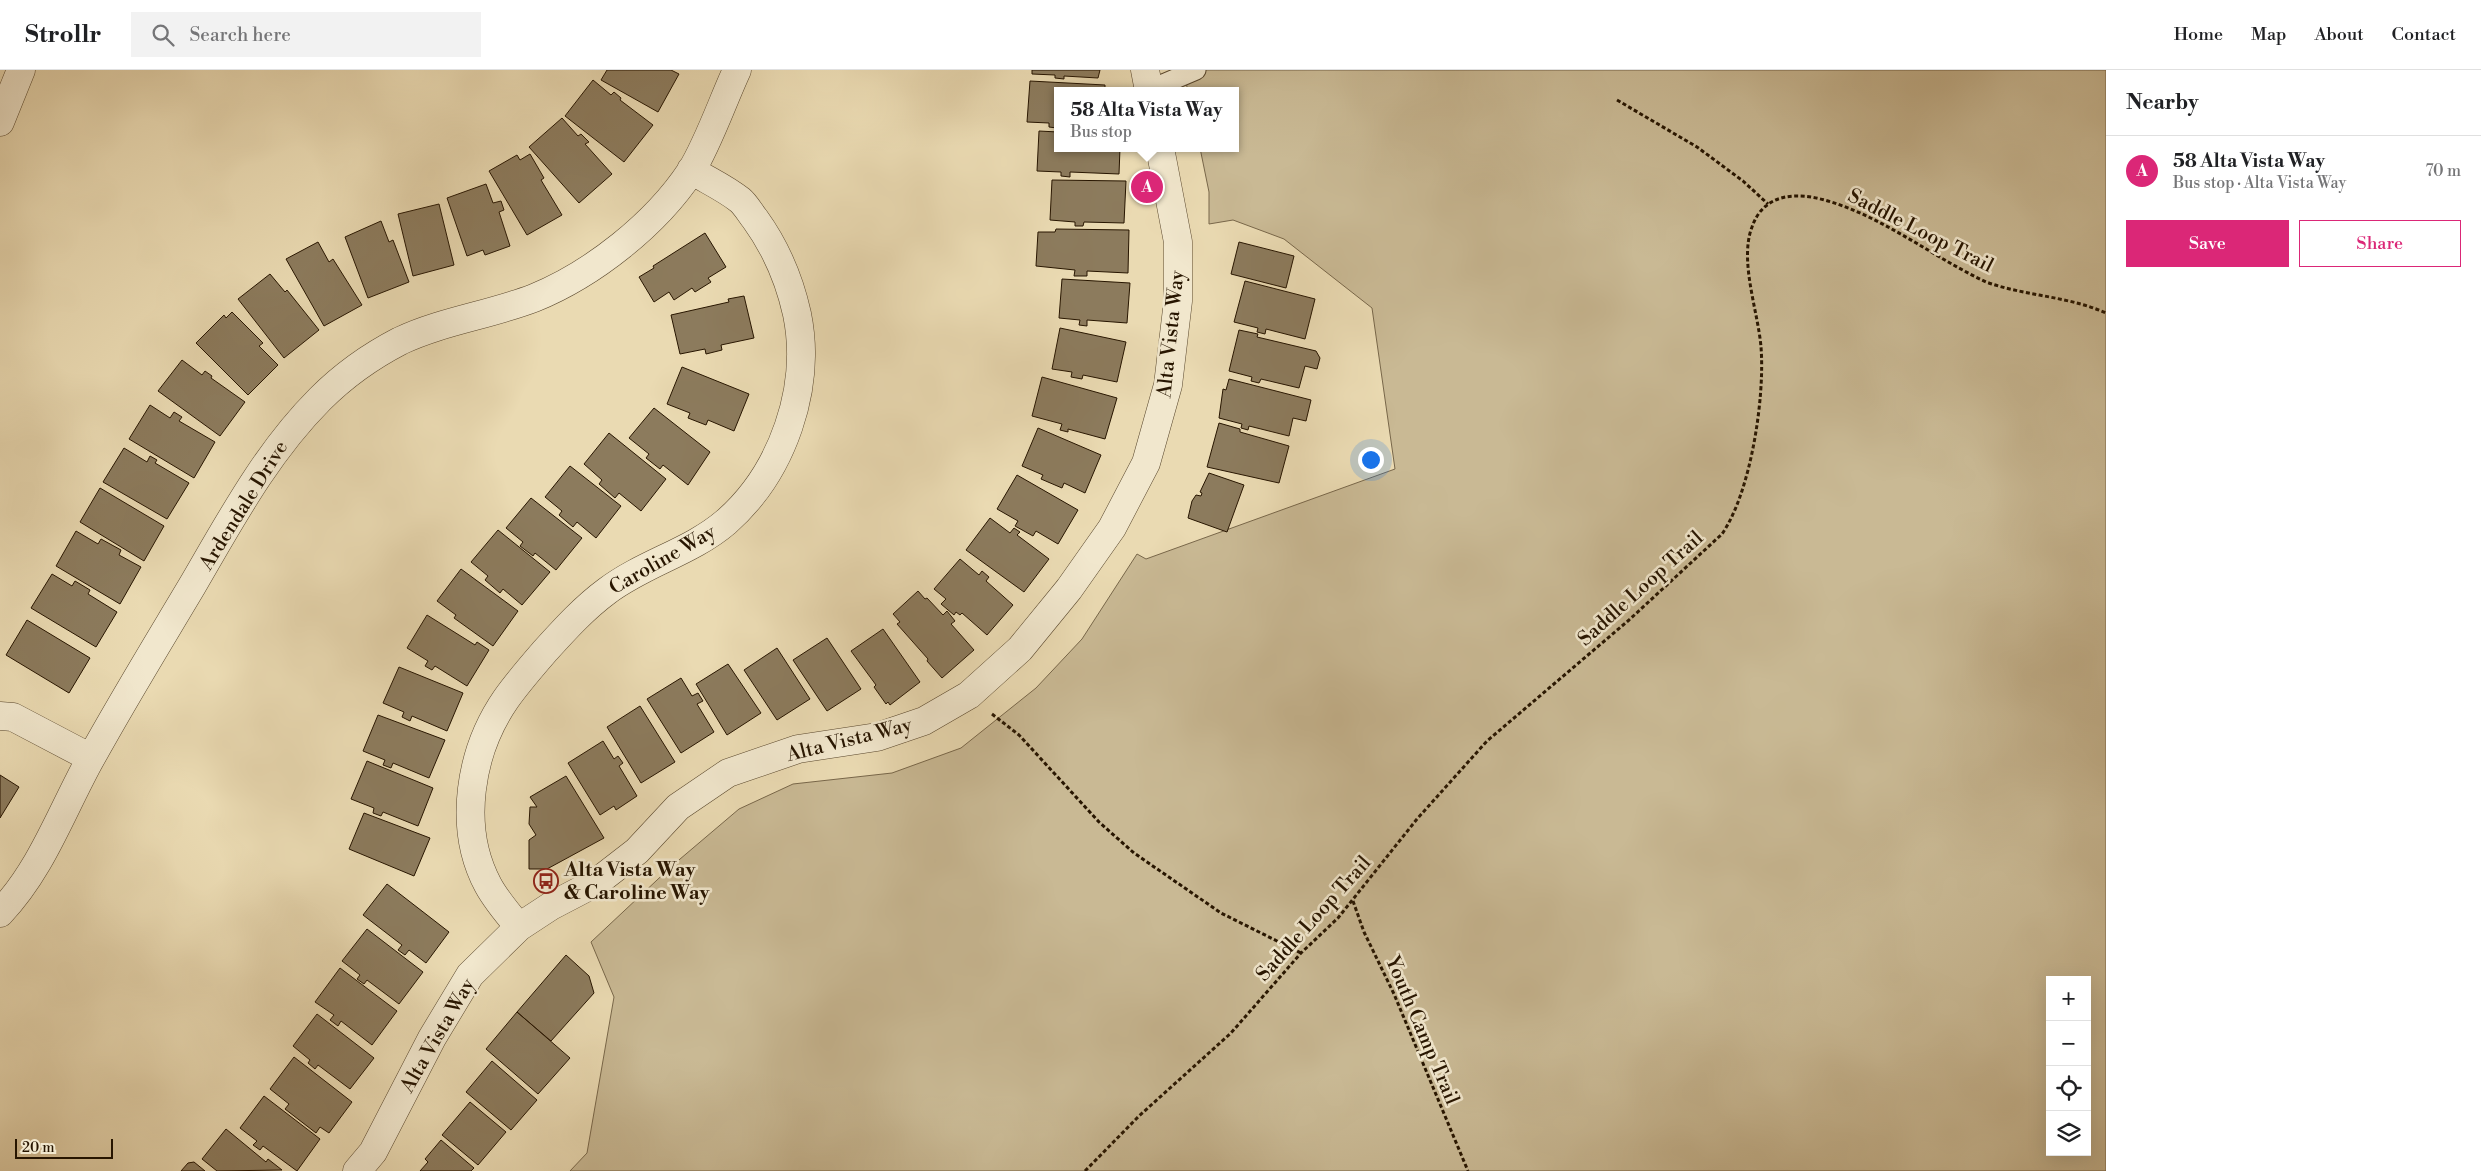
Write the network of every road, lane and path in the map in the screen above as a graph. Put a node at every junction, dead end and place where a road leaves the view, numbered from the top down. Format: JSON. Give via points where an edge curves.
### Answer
{"nodes":[{"id":1,"x":21,"y":70,"type":"edge"},
{"id":2,"x":737,"y":70,"type":"edge"},
{"id":3,"x":1145,"y":70,"type":"edge"},
{"id":4,"x":1196,"y":70,"type":"edge"},
{"id":5,"x":1148,"y":87,"type":"edge"},
{"id":6,"x":1156,"y":87,"type":"edge"},
{"id":7,"x":1617,"y":100,"type":"dead end"},
{"id":8,"x":0,"y":122,"type":"edge"},
{"id":9,"x":1161,"y":152,"type":"edge"},
{"id":10,"x":691,"y":170,"type":"junction"},
{"id":11,"x":1768,"y":204,"type":"junction"},
{"id":12,"x":2106,"y":313,"type":"edge"},
{"id":13,"x":968,"y":695,"type":"junction"},
{"id":14,"x":0,"y":716,"type":"edge"},
{"id":15,"x":91,"y":758,"type":"junction"},
{"id":16,"x":1353,"y":900,"type":"junction"},
{"id":17,"x":0,"y":913,"type":"edge"},
{"id":18,"x":519,"y":927,"type":"junction"},
{"id":19,"x":1301,"y":953,"type":"junction"},
{"id":20,"x":357,"y":1171,"type":"edge"},
{"id":21,"x":1085,"y":1171,"type":"edge"},
{"id":22,"x":1468,"y":1171,"type":"edge"}],
"edges":[{"from":1,"to":8,"type":"street"},
{"from":2,"to":10,"type":"street","name":"Ardendale Drive"},
{"from":3,"to":5,"type":"street"},
{"from":4,"to":6,"type":"lane"},
{"from":7,"to":11,"type":"path","via":[[1696,147],[1743,181]]},
{"from":9,"to":13,"type":"street","name":"Alta Vista Way","via":[[1178,242],[1178,302],[1168,385],[1146,463],[1112,528],[1069,589],[1020,649]]},
{"from":10,"to":15,"type":"street","name":"Ardendale Drive","via":[[635,234],[604,259],[534,298],[402,340],[373,357],[323,395],[284,438],[255,479]]},
{"from":10,"to":18,"type":"street","name":"Caroline Way","via":[[742,201],[771,241],[790,284],[800,329],[800,374],[792,417],[776,457],[754,493],[726,522],[693,544],[637,571],[578,614],[505,700],[489,729],[472,786],[470,814],[473,840],[488,884]]},
{"from":11,"to":12,"type":"path","name":"Saddle Loop Trail","via":[[1774,199],[1792,195],[1828,201],[1873,219],[1986,282],[2087,305]]},
{"from":11,"to":16,"type":"path","name":"Saddle Loop Trail","via":[[1756,218],[1748,241],[1761,368],[1750,466],[1731,521],[1712,543],[1629,620],[1487,741],[1417,819]]},
{"from":13,"to":18,"type":"street","name":"Alta Vista Way","via":[[924,721],[877,737],[798,749],[728,773],[678,807],[637,851],[598,882]]},
{"from":13,"to":19,"type":"path","via":[[1019,735],[1099,822],[1134,853],[1222,913]]},
{"from":14,"to":15,"type":"street","via":[[13,717]]},
{"from":15,"to":17,"type":"street","name":"Ardendale Drive","via":[[32,874]]},
{"from":16,"to":19,"type":"path","name":"Saddle Loop Trail"},
{"from":16,"to":22,"type":"path","name":"Youth Camp Trail"},
{"from":18,"to":20,"type":"street","name":"Alta Vista Way","via":[[470,975],[432,1038],[373,1152]]},
{"from":19,"to":21,"type":"path","name":"Saddle Loop Trail","via":[[1231,1033],[1139,1116]]}]}
